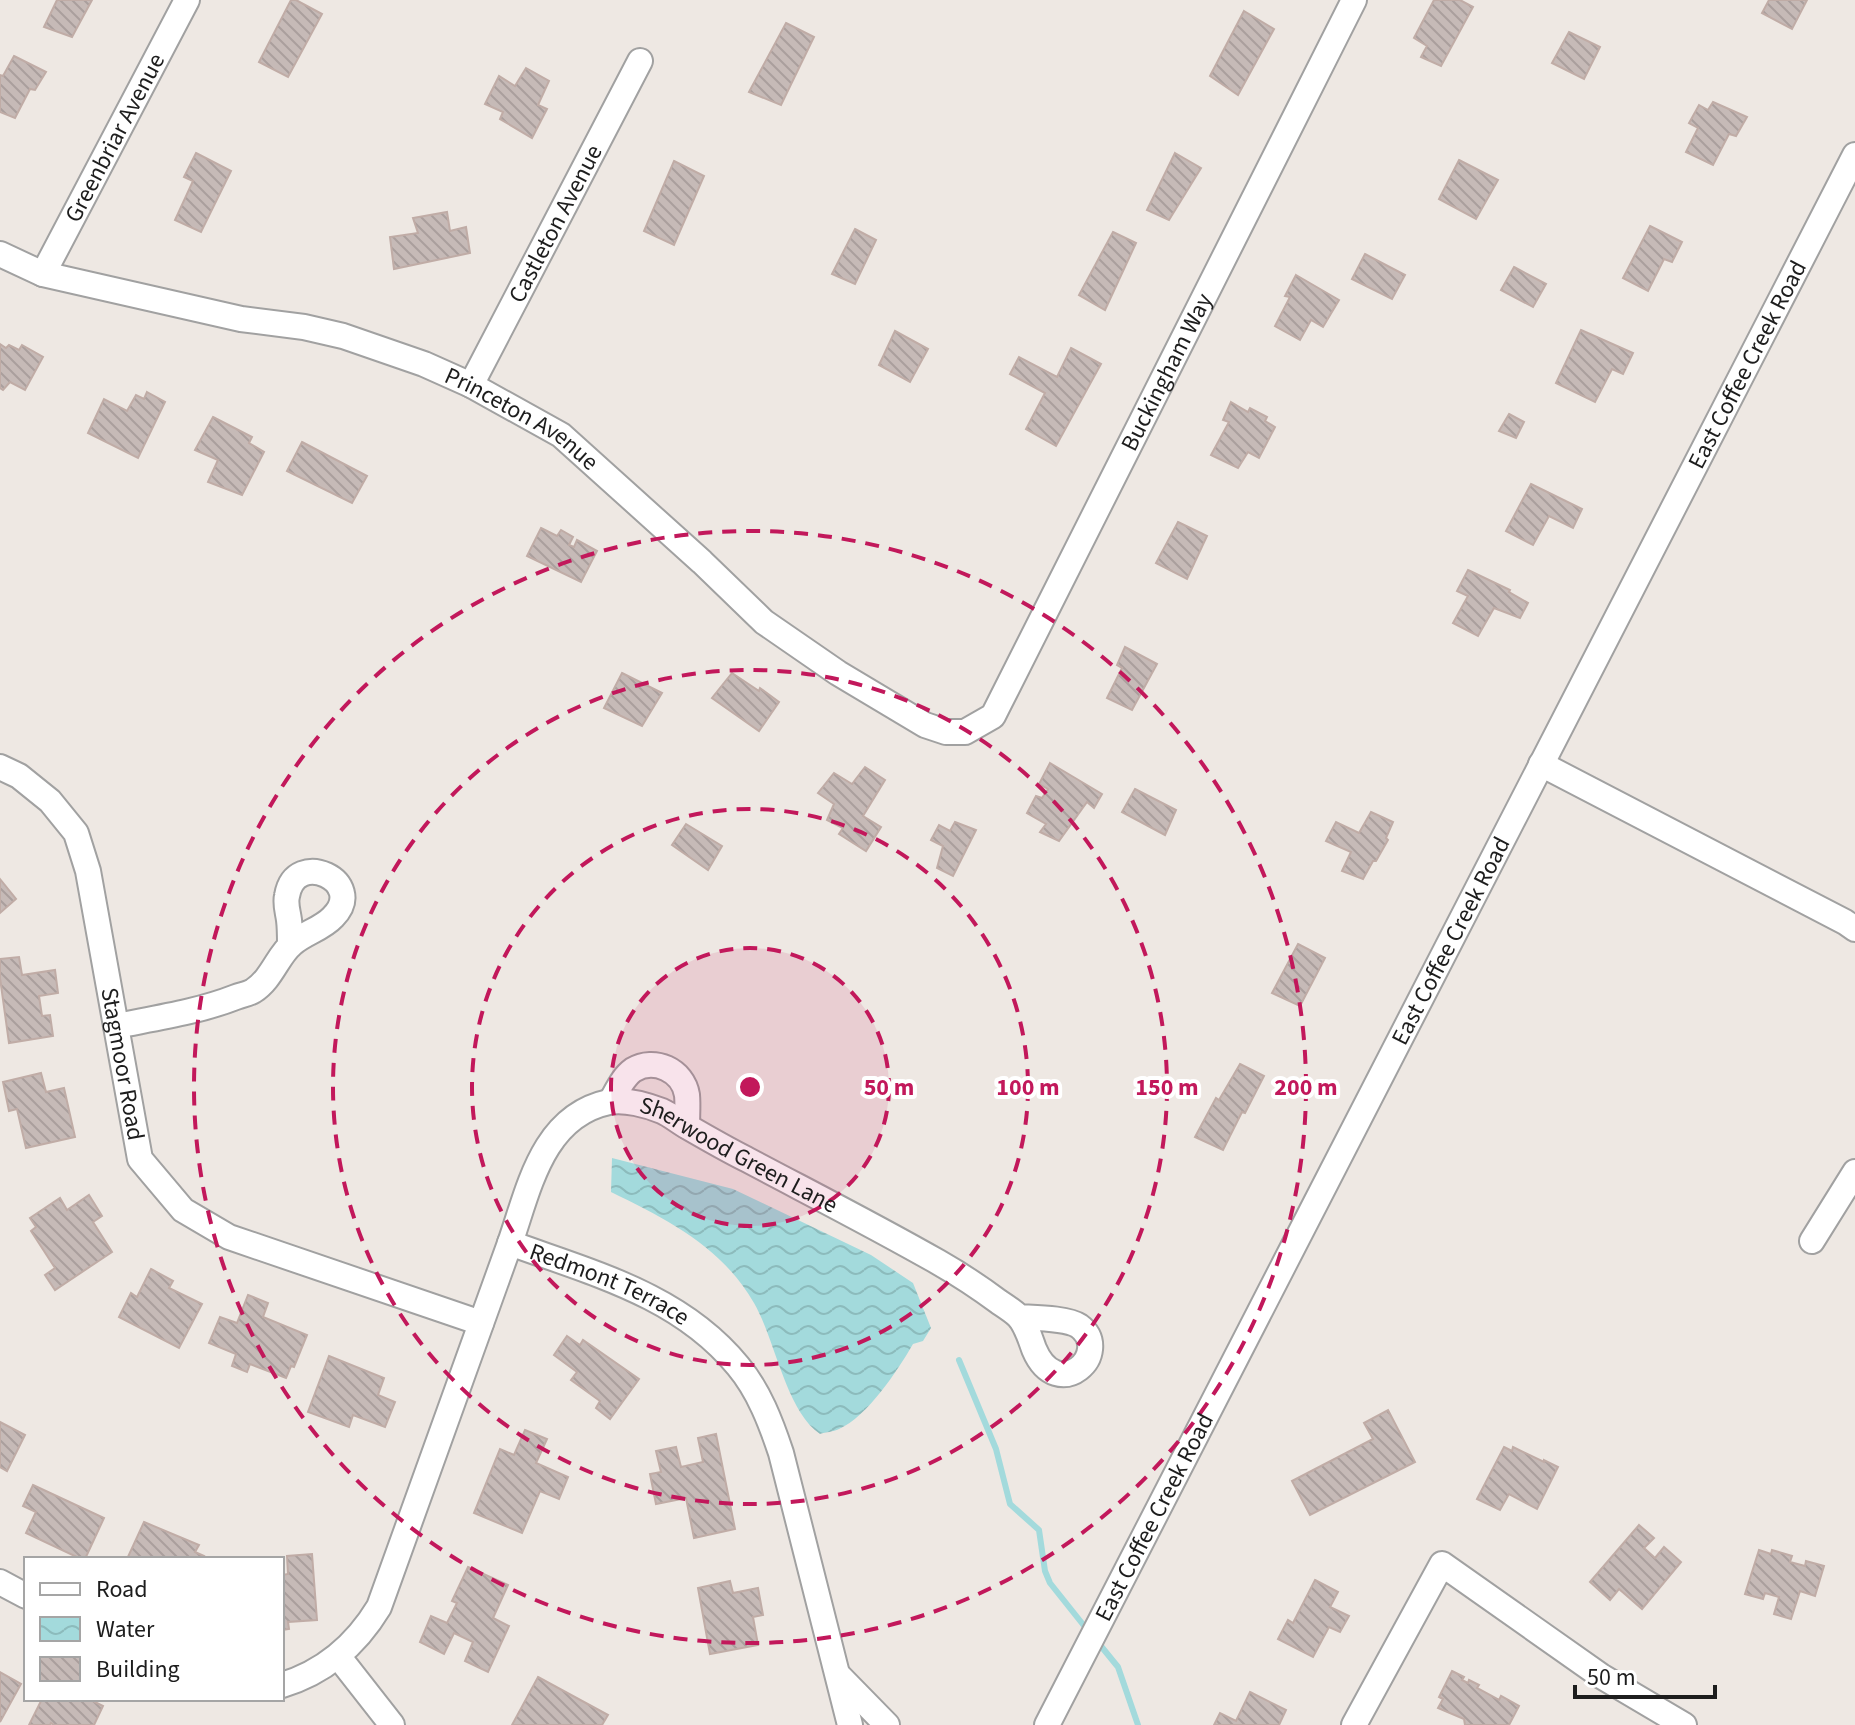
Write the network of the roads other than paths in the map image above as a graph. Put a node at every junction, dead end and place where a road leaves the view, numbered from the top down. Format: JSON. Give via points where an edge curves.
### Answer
{"nodes":[{"id":1,"x":187,"y":0,"type":"edge"},
{"id":2,"x":1354,"y":0,"type":"edge"},
{"id":3,"x":640,"y":61,"type":"dead end"},
{"id":4,"x":1855,"y":155,"type":"edge"},
{"id":5,"x":0,"y":254,"type":"edge"},
{"id":6,"x":43,"y":274,"type":"junction"},
{"id":7,"x":471,"y":385,"type":"junction"},
{"id":8,"x":965,"y":732,"type":"joint"},
{"id":9,"x":1541,"y":764,"type":"junction"},
{"id":10,"x":0,"y":767,"type":"edge"},
{"id":11,"x":1855,"y":929,"type":"edge"},
{"id":12,"x":290,"y":945,"type":"dead end"},
{"id":13,"x":116,"y":1026,"type":"junction"},
{"id":14,"x":611,"y":1101,"type":"junction"},
{"id":15,"x":687,"y":1126,"type":"junction"},
{"id":16,"x":1855,"y":1172,"type":"edge"},
{"id":17,"x":1812,"y":1241,"type":"dead end"},
{"id":18,"x":510,"y":1243,"type":"junction"},
{"id":19,"x":1019,"y":1317,"type":"dead end"},
{"id":20,"x":481,"y":1323,"type":"junction"},
{"id":21,"x":0,"y":1582,"type":"edge"},
{"id":22,"x":24,"y":1595,"type":"edge"},
{"id":23,"x":338,"y":1656,"type":"junction"},
{"id":24,"x":835,"y":1673,"type":"junction"},
{"id":25,"x":284,"y":1684,"type":"edge"},
{"id":26,"x":392,"y":1725,"type":"edge"},
{"id":27,"x":850,"y":1725,"type":"edge"},
{"id":28,"x":887,"y":1725,"type":"edge"},
{"id":29,"x":1047,"y":1725,"type":"edge"},
{"id":30,"x":1354,"y":1725,"type":"edge"},
{"id":31,"x":1684,"y":1725,"type":"edge"}],
"edges":[{"from":1,"to":6,"type":"street","name":"Greenbriar Avenue"},
{"from":2,"to":8,"type":"street","name":"Buckingham Way","via":[[993,716]]},
{"from":3,"to":7,"type":"street","name":"Castleton Avenue"},
{"from":4,"to":9,"type":"street","name":"East Coffee Creek Road"},
{"from":5,"to":6,"type":"street","name":"Princeton Avenue"},
{"from":6,"to":7,"type":"street","name":"Princeton Avenue","via":[[343,336]]},
{"from":7,"to":8,"type":"street","name":"Princeton Avenue","via":[[561,435],[787,639],[925,725]]},
{"from":9,"to":11,"type":"street"},
{"from":9,"to":29,"type":"street","name":"East Coffee Creek Road"},
{"from":10,"to":13,"type":"street","name":"Stagmoor Road","via":[[50,801],[76,833],[88,871]]},
{"from":12,"to":13,"type":"street","via":[[254,990],[215,1005]]},
{"from":13,"to":20,"type":"street","name":"Stagmoor Road","via":[[140,1159],[183,1210],[229,1237]]},
{"from":14,"to":15,"type":"street","name":"Sherwood Green Lane","via":[[648,1106]]},
{"from":14,"to":15,"type":"street","via":[[632,1071],[656,1064],[684,1086]]},
{"from":14,"to":18,"type":"street","name":"Sherwood Green Lane","via":[[578,1115],[554,1136],[537,1166]]},
{"from":15,"to":19,"type":"street","name":"Sherwood Green Lane","via":[[880,1228]]},
{"from":16,"to":17,"type":"street"},
{"from":18,"to":20,"type":"street","name":"Redmont Terrace"},
{"from":18,"to":24,"type":"street","name":"Redmont Terrace","via":[[661,1302],[689,1319],[740,1367],[781,1453]]},
{"from":20,"to":23,"type":"street","name":"Redmont Terrace","via":[[379,1607]]},
{"from":21,"to":22,"type":"street"},
{"from":23,"to":25,"type":"street","name":"Redmont Terrace"},
{"from":23,"to":26,"type":"street"},
{"from":24,"to":27,"type":"street","name":"Redmont Terrace"},
{"from":24,"to":28,"type":"street"},
{"from":30,"to":31,"type":"street","via":[[1442,1564],[1601,1676]]}]}
